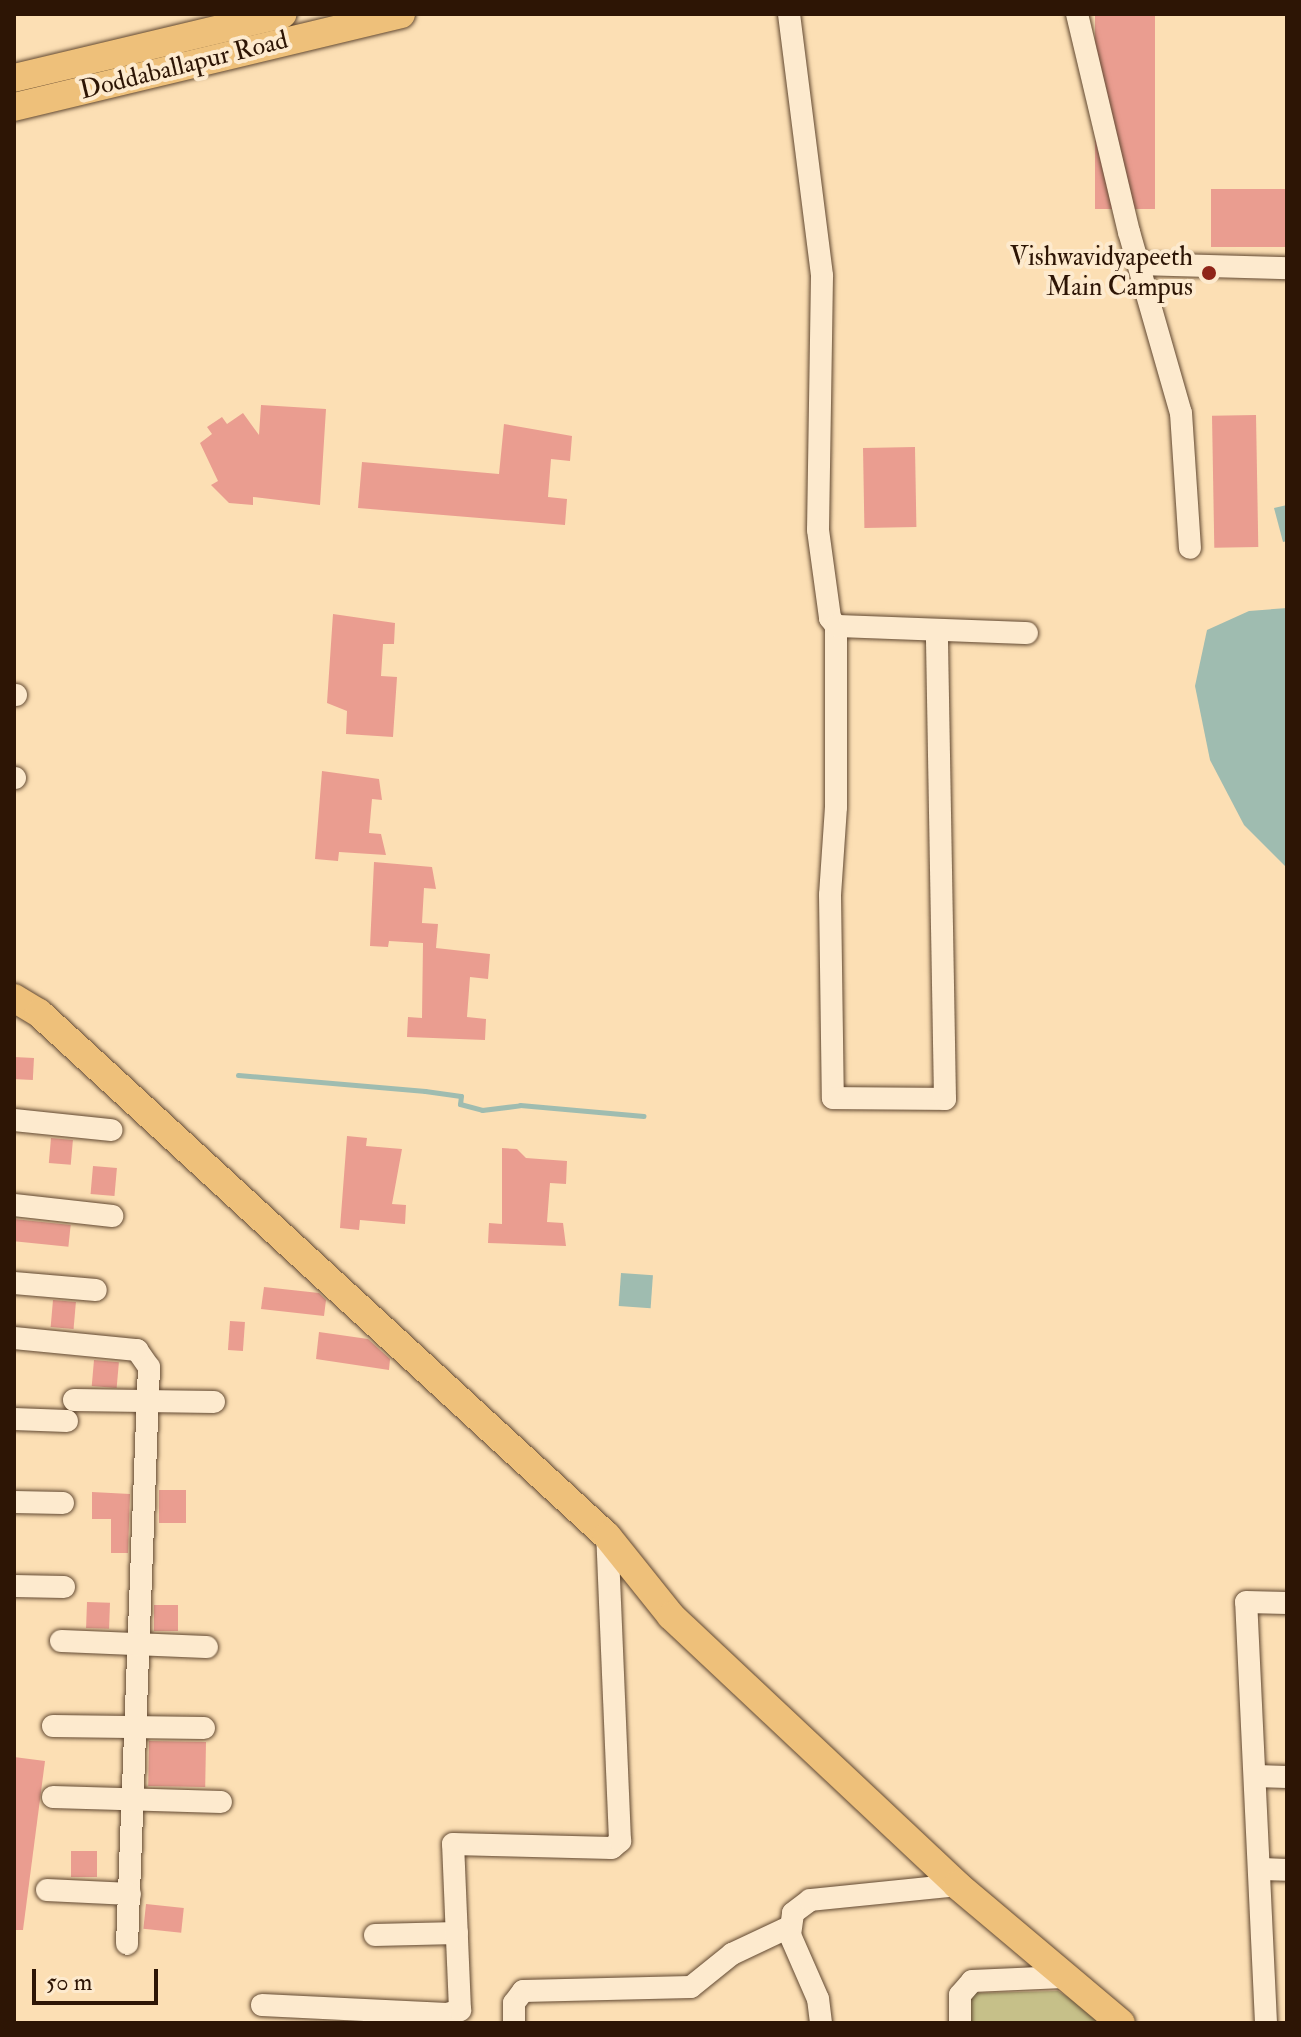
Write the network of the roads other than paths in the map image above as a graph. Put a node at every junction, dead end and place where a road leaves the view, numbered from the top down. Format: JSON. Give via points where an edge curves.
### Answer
{"nodes":[{"id":1,"x":282,"y":14,"type":"edge"},
{"id":2,"x":401,"y":14,"type":"edge"},
{"id":3,"x":789,"y":14,"type":"edge"},
{"id":4,"x":1077,"y":14,"type":"edge"},
{"id":5,"x":14,"y":78,"type":"edge"},
{"id":6,"x":14,"y":107,"type":"edge"},
{"id":7,"x":1140,"y":264,"type":"junction"},
{"id":8,"x":1287,"y":268,"type":"edge"},
{"id":9,"x":1190,"y":548,"type":"dead end"},
{"id":10,"x":836,"y":626,"type":"junction"},
{"id":11,"x":937,"y":631,"type":"junction"},
{"id":12,"x":1027,"y":633,"type":"dead end"},
{"id":13,"x":14,"y":998,"type":"edge"},
{"id":14,"x":14,"y":1120,"type":"edge"},
{"id":15,"x":111,"y":1130,"type":"dead end"},
{"id":16,"x":14,"y":1205,"type":"edge"},
{"id":17,"x":112,"y":1216,"type":"dead end"},
{"id":18,"x":14,"y":1283,"type":"edge"},
{"id":19,"x":96,"y":1290,"type":"dead end"},
{"id":20,"x":14,"y":1338,"type":"edge"},
{"id":21,"x":150,"y":1401,"type":"junction"},
{"id":22,"x":214,"y":1402,"type":"dead end"},
{"id":23,"x":14,"y":1419,"type":"edge"},
{"id":24,"x":14,"y":1502,"type":"edge"},
{"id":25,"x":63,"y":1503,"type":"dead end"},
{"id":26,"x":607,"y":1536,"type":"junction"},
{"id":27,"x":14,"y":1586,"type":"edge"},
{"id":28,"x":64,"y":1587,"type":"dead end"},
{"id":29,"x":1287,"y":1603,"type":"edge"},
{"id":30,"x":61,"y":1641,"type":"dead end"},
{"id":31,"x":140,"y":1644,"type":"junction"},
{"id":32,"x":207,"y":1647,"type":"dead end"},
{"id":33,"x":53,"y":1726,"type":"dead end"},
{"id":34,"x":136,"y":1727,"type":"junction"},
{"id":35,"x":204,"y":1728,"type":"dead end"},
{"id":36,"x":1256,"y":1776,"type":"junction"},
{"id":37,"x":1287,"y":1777,"type":"edge"},
{"id":38,"x":53,"y":1797,"type":"dead end"},
{"id":39,"x":133,"y":1799,"type":"junction"},
{"id":40,"x":221,"y":1802,"type":"dead end"},
{"id":41,"x":1262,"y":1869,"type":"junction"},
{"id":42,"x":1287,"y":1870,"type":"edge"},
{"id":43,"x":957,"y":1885,"type":"junction"},
{"id":44,"x":47,"y":1890,"type":"dead end"},
{"id":45,"x":130,"y":1894,"type":"junction"},
{"id":46,"x":789,"y":1927,"type":"junction"},
{"id":47,"x":457,"y":1933,"type":"junction"},
{"id":48,"x":375,"y":1935,"type":"dead end"},
{"id":49,"x":127,"y":1944,"type":"dead end"},
{"id":50,"x":1276,"y":1960,"type":"edge"},
{"id":51,"x":1063,"y":1977,"type":"junction"},
{"id":52,"x":262,"y":2005,"type":"dead end"},
{"id":53,"x":514,"y":2023,"type":"edge"},
{"id":54,"x":821,"y":2023,"type":"edge"},
{"id":55,"x":960,"y":2023,"type":"edge"},
{"id":56,"x":1121,"y":2023,"type":"edge"},
{"id":57,"x":1266,"y":2023,"type":"edge"}],
"edges":[{"from":1,"to":5,"type":"main road","name":"Doddaballapur Road"},
{"from":2,"to":6,"type":"main road","name":"Doddaballapur Road"},
{"from":3,"to":10,"type":"street","via":[[822,276],[818,530],[830,618]]},
{"from":4,"to":7,"type":"street"},
{"from":7,"to":8,"type":"street"},
{"from":7,"to":9,"type":"street","via":[[1181,413]]},
{"from":10,"to":11,"type":"street"},
{"from":10,"to":11,"type":"street","via":[[836,807],[830,895],[833,1098],[945,1099]]},
{"from":11,"to":12,"type":"street"},
{"from":13,"to":26,"type":"main road","via":[[39,1013]]},
{"from":14,"to":15,"type":"street"},
{"from":16,"to":17,"type":"street"},
{"from":18,"to":19,"type":"street"},
{"from":20,"to":21,"type":"street","via":[[137,1350],[149,1367]]},
{"from":21,"to":22,"type":"street"},
{"from":21,"to":23,"type":"street"},
{"from":21,"to":31,"type":"street"},
{"from":24,"to":25,"type":"street"},
{"from":26,"to":43,"type":"main road","via":[[671,1616]]},
{"from":26,"to":47,"type":"street","via":[[620,1841],[612,1848],[453,1844]]},
{"from":27,"to":28,"type":"street"},
{"from":29,"to":36,"type":"street","via":[[1246,1602]]},
{"from":30,"to":31,"type":"street"},
{"from":31,"to":32,"type":"street"},
{"from":31,"to":34,"type":"street"},
{"from":33,"to":34,"type":"street"},
{"from":34,"to":35,"type":"street"},
{"from":34,"to":39,"type":"street"},
{"from":36,"to":37,"type":"street"},
{"from":36,"to":41,"type":"street"},
{"from":38,"to":39,"type":"street"},
{"from":39,"to":40,"type":"street"},
{"from":39,"to":45,"type":"street"},
{"from":41,"to":42,"type":"street"},
{"from":41,"to":50,"type":"street"},
{"from":43,"to":46,"type":"street","via":[[810,1900],[793,1913]]},
{"from":43,"to":51,"type":"main road"},
{"from":44,"to":45,"type":"street"},
{"from":45,"to":49,"type":"street"},
{"from":46,"to":53,"type":"street","via":[[732,1954],[691,1987],[523,1991],[514,2003]]},
{"from":46,"to":54,"type":"street","via":[[818,1999]]},
{"from":47,"to":48,"type":"street"},
{"from":47,"to":52,"type":"street","via":[[460,2010],[447,2014]]},
{"from":50,"to":57,"type":"street"},
{"from":51,"to":55,"type":"street","via":[[972,1981],[960,1995]]},
{"from":51,"to":56,"type":"main road"}]}
